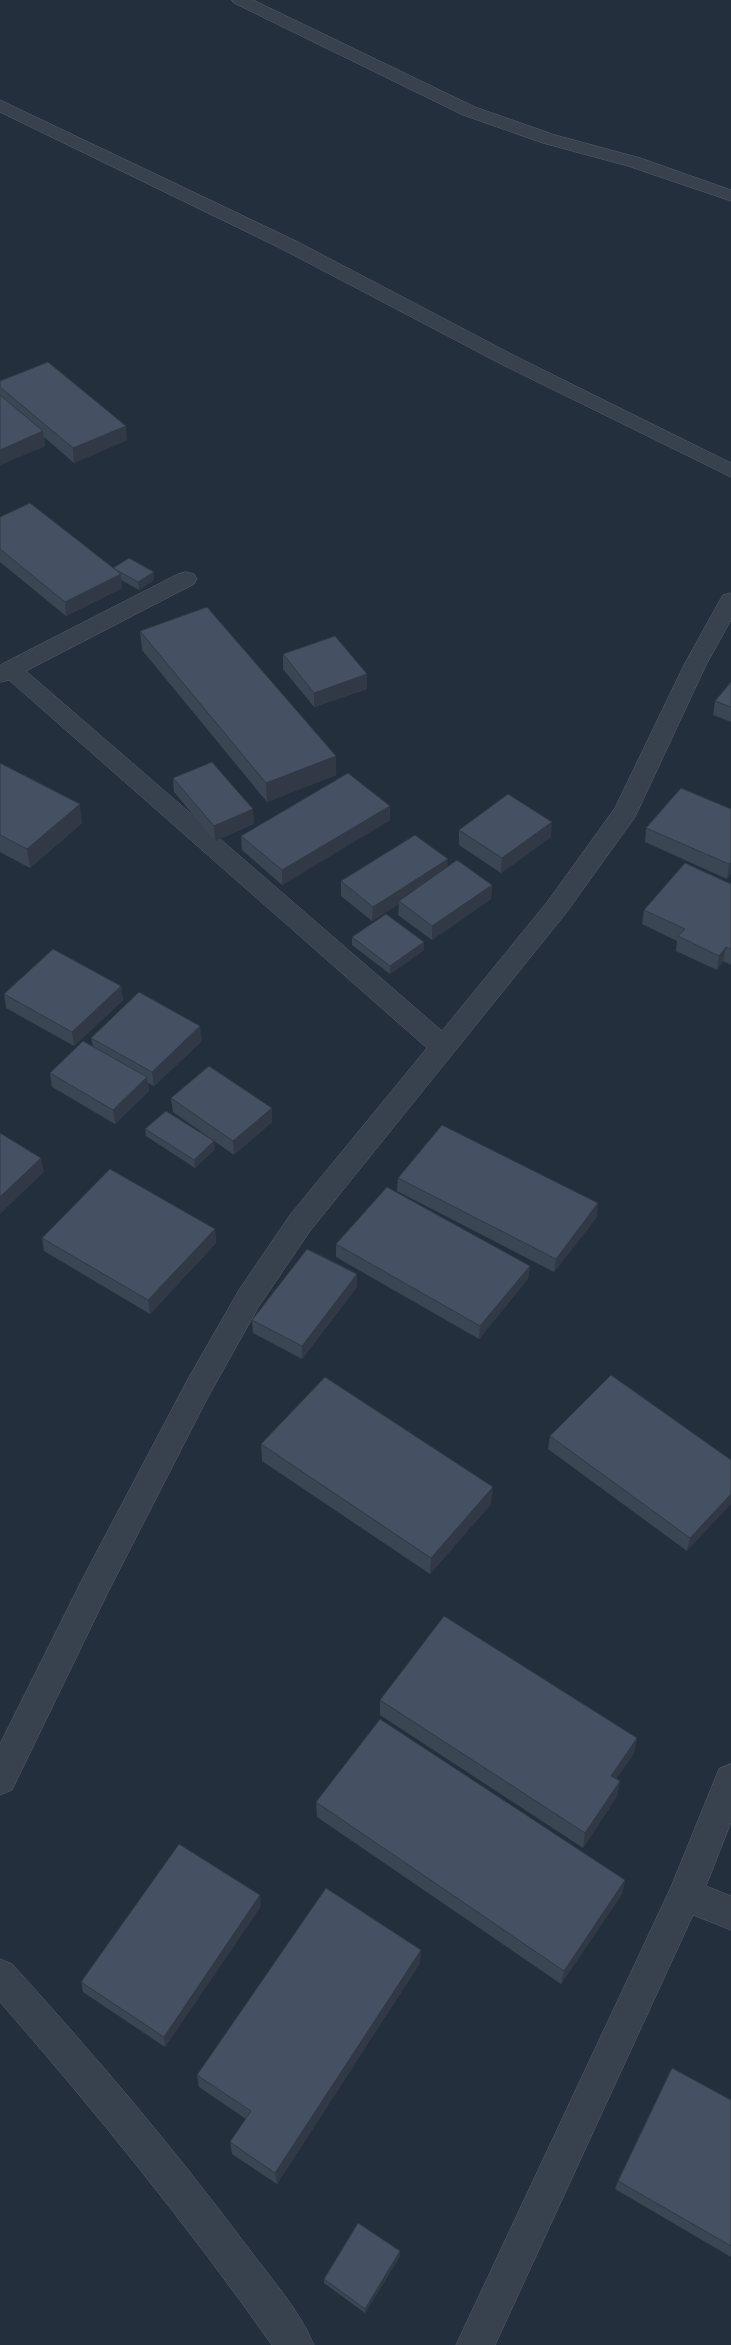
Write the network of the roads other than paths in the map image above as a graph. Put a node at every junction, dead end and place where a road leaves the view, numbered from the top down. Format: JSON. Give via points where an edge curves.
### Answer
{"nodes":[{"id":1,"x":240,"y":0,"type":"edge"},
{"id":2,"x":0,"y":105,"type":"edge"},
{"id":3,"x":731,"y":196,"type":"edge"},
{"id":4,"x":731,"y":471,"type":"edge"},
{"id":5,"x":186,"y":579,"type":"dead end"},
{"id":6,"x":731,"y":600,"type":"edge"},
{"id":7,"x":5,"y":672,"type":"edge"},
{"id":8,"x":443,"y":1047,"type":"junction"},
{"id":9,"x":0,"y":1779,"type":"edge"},
{"id":10,"x":731,"y":1780,"type":"edge"},
{"id":11,"x":685,"y":1895,"type":"junction"},
{"id":12,"x":731,"y":1913,"type":"edge"},
{"id":13,"x":0,"y":1976,"type":"edge"},
{"id":14,"x":295,"y":2345,"type":"edge"},
{"id":15,"x":475,"y":2345,"type":"edge"}],
"edges":[{"from":1,"to":3,"type":"street","via":[[469,110]]},
{"from":2,"to":4,"type":"street","via":[[289,245]]},
{"from":5,"to":7,"type":"street"},
{"from":6,"to":8,"type":"street","via":[[687,682],[626,811],[557,907]]},
{"from":7,"to":8,"type":"street"},
{"from":8,"to":9,"type":"street","via":[[300,1223],[250,1298],[198,1388],[96,1584]]},
{"from":10,"to":11,"type":"street"},
{"from":11,"to":12,"type":"street"},
{"from":11,"to":15,"type":"street"},
{"from":13,"to":14,"type":"street","via":[[57,2040],[234,2259]]}]}
